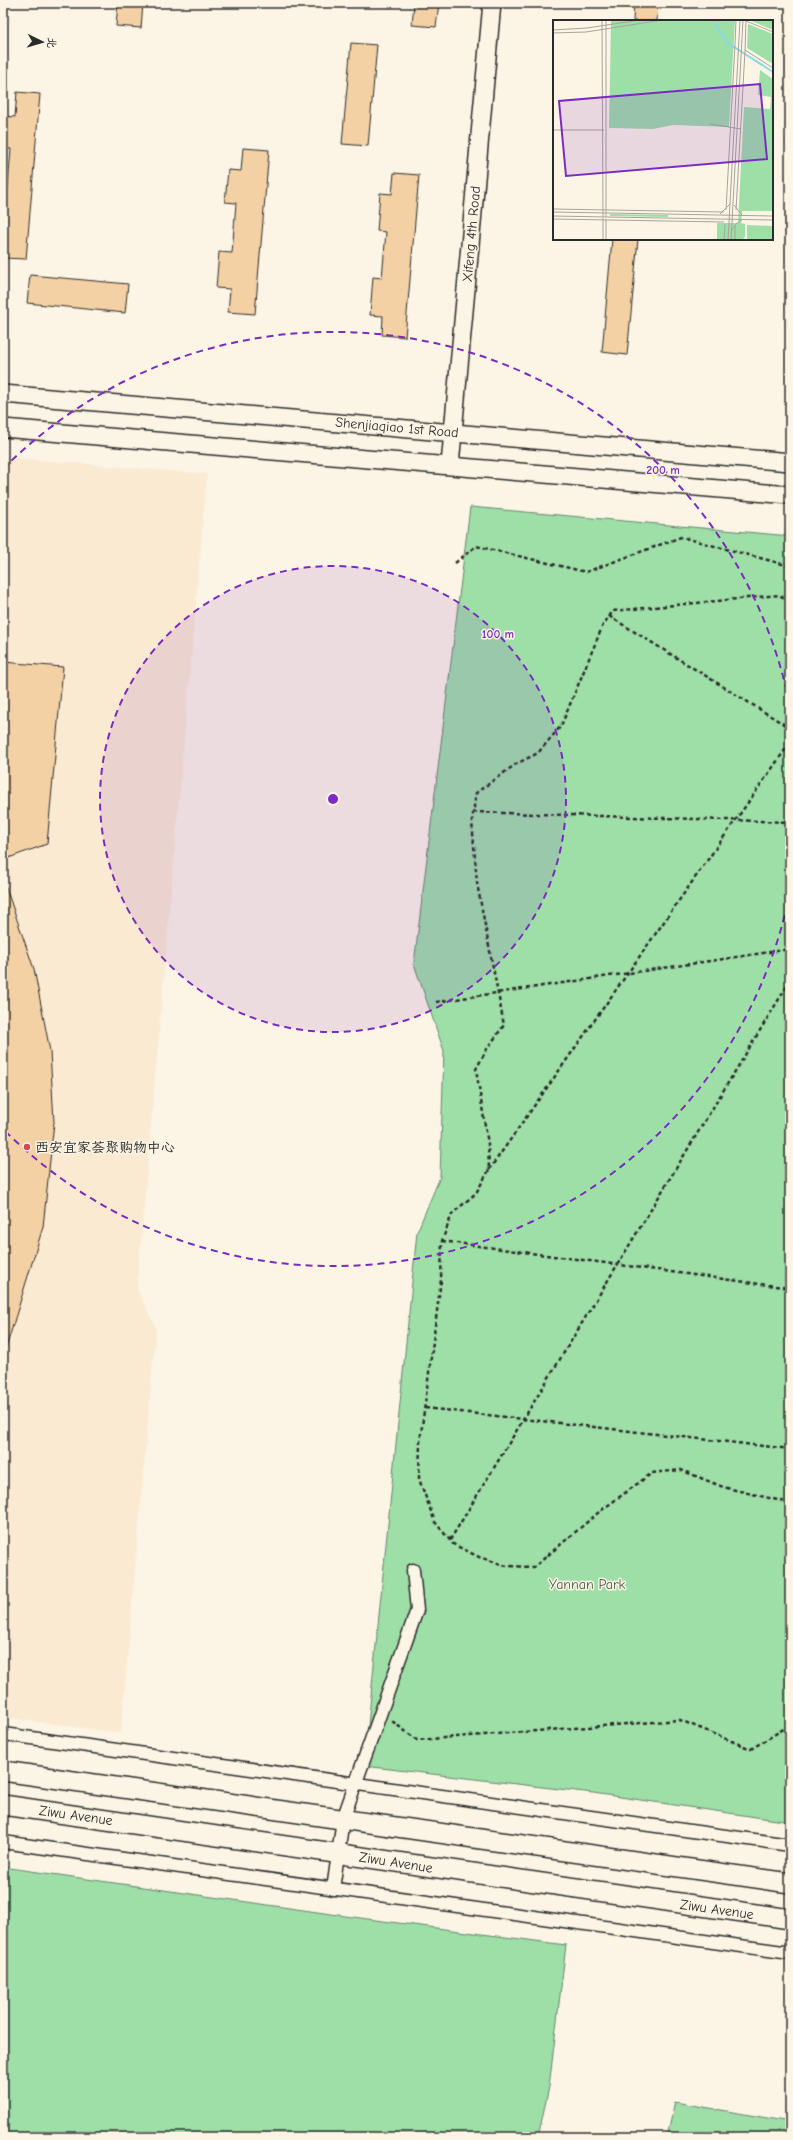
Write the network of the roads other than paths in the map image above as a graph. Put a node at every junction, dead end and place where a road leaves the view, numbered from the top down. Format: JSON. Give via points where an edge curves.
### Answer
{"nodes":[{"id":1,"x":492,"y":3,"type":"edge"},
{"id":2,"x":3,"y":394,"type":"edge"},
{"id":3,"x":3,"y":428,"type":"edge"},
{"id":4,"x":453,"y":432,"type":"junction"},
{"id":5,"x":790,"y":462,"type":"edge"},
{"id":6,"x":450,"y":466,"type":"junction"},
{"id":7,"x":790,"y":495,"type":"edge"},
{"id":8,"x":413,"y":1570,"type":"dead end"},
{"id":9,"x":3,"y":1734,"type":"edge"},
{"id":10,"x":3,"y":1771,"type":"edge"},
{"id":11,"x":356,"y":1784,"type":"junction"},
{"id":12,"x":3,"y":1805,"type":"edge"},
{"id":13,"x":343,"y":1819,"type":"junction"},
{"id":14,"x":3,"y":1842,"type":"edge"},
{"id":15,"x":790,"y":1845,"type":"edge"},
{"id":16,"x":338,"y":1853,"type":"junction"},
{"id":17,"x":790,"y":1883,"type":"edge"},
{"id":18,"x":333,"y":1889,"type":"junction"},
{"id":19,"x":790,"y":1919,"type":"edge"},
{"id":20,"x":790,"y":1954,"type":"edge"}],
"edges":[{"from":1,"to":4,"type":"main road","name":"Xifeng 4th Road"},
{"from":2,"to":4,"type":"main road","name":"Shenjiaqiao 1st Road"},
{"from":3,"to":6,"type":"main road"},
{"from":4,"to":5,"type":"main road","name":"Shenjiaqiao 1st Road"},
{"from":4,"to":6,"type":"main road","name":"Xifeng 4th Road"},
{"from":6,"to":7,"type":"main road"},
{"from":8,"to":11,"type":"street","via":[[417,1610]]},
{"from":9,"to":11,"type":"street"},
{"from":10,"to":13,"type":"main road"},
{"from":11,"to":13,"type":"street"},
{"from":11,"to":15,"type":"street"},
{"from":12,"to":16,"type":"main road","name":"Ziwu Avenue"},
{"from":13,"to":16,"type":"street"},
{"from":13,"to":17,"type":"main road"},
{"from":14,"to":18,"type":"street"},
{"from":16,"to":18,"type":"street"},
{"from":16,"to":19,"type":"main road","name":"Ziwu Avenue"},
{"from":18,"to":20,"type":"street"}]}
